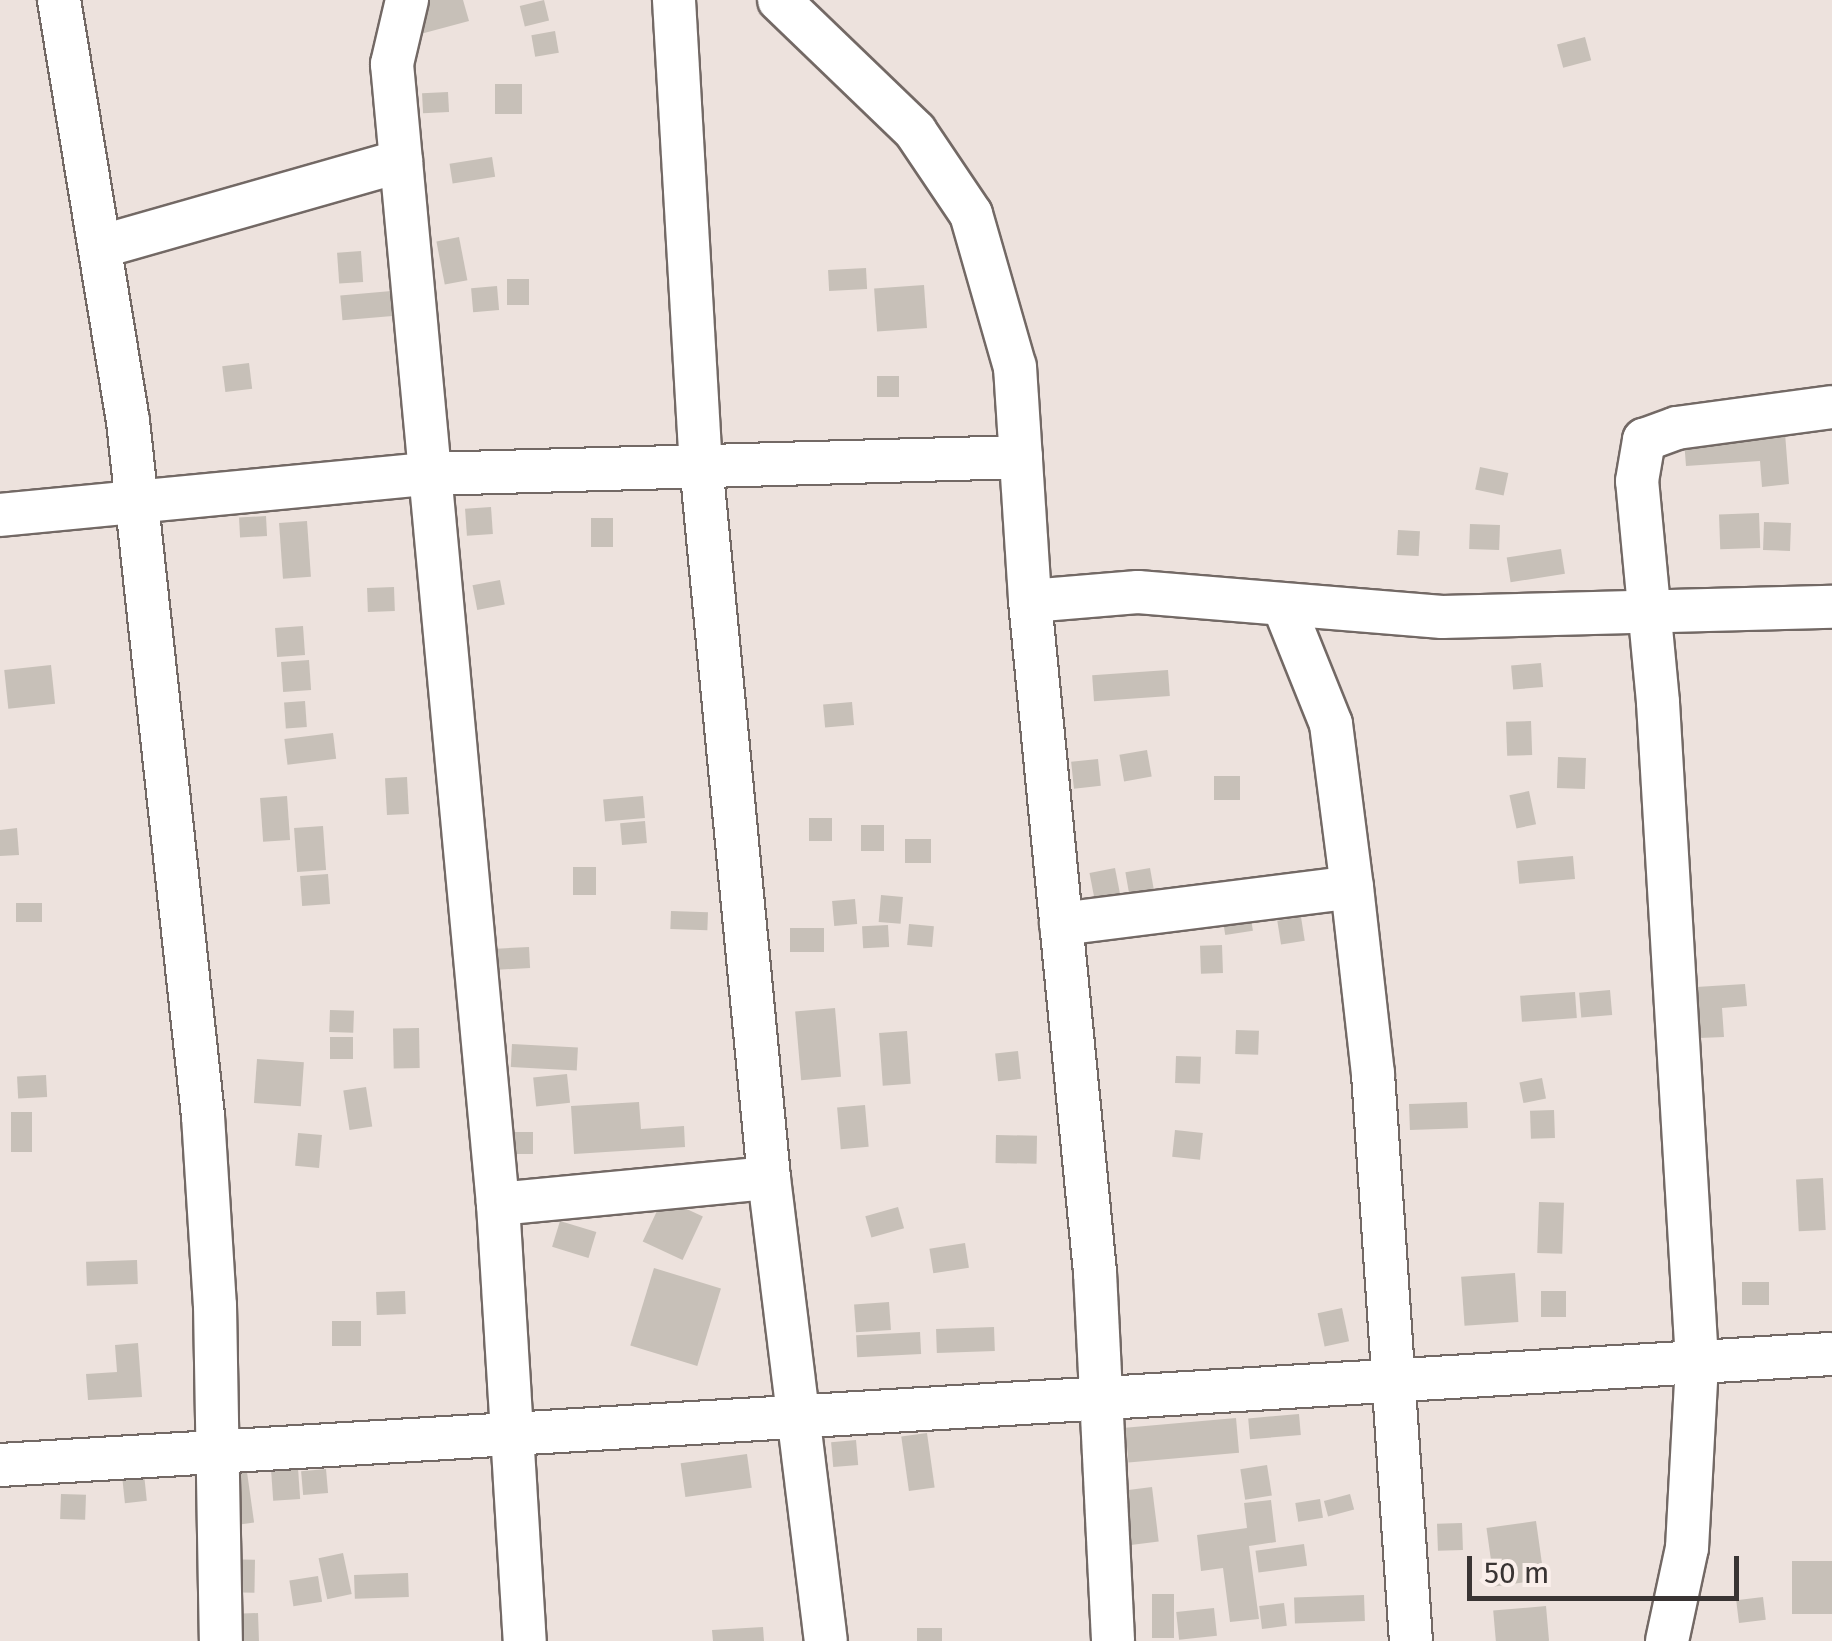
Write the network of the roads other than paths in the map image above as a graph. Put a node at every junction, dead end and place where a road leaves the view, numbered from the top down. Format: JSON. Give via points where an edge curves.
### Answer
{"nodes":[{"id":1,"x":59,"y":0,"type":"edge"},
{"id":2,"x":407,"y":0,"type":"edge"},
{"id":3,"x":674,"y":0,"type":"edge"},
{"id":4,"x":779,"y":0,"type":"edge"},
{"id":5,"x":402,"y":161,"type":"junction"},
{"id":6,"x":103,"y":246,"type":"junction"},
{"id":7,"x":1832,"y":407,"type":"edge"},
{"id":8,"x":1021,"y":457,"type":"junction"},
{"id":9,"x":701,"y":464,"type":"junction"},
{"id":10,"x":429,"y":474,"type":"junction"},
{"id":11,"x":136,"y":498,"type":"junction"},
{"id":12,"x":0,"y":515,"type":"edge"},
{"id":13,"x":1030,"y":601,"type":"junction"},
{"id":14,"x":1284,"y":607,"type":"junction"},
{"id":15,"x":1832,"y":607,"type":"edge"},
{"id":16,"x":1649,"y":615,"type":"junction"},
{"id":17,"x":1352,"y":886,"type":"junction"},
{"id":18,"x":1061,"y":924,"type":"junction"},
{"id":19,"x":769,"y":1178,"type":"junction"},
{"id":20,"x":498,"y":1204,"type":"junction"},
{"id":21,"x":1832,"y":1354,"type":"edge"},
{"id":22,"x":1697,"y":1361,"type":"junction"},
{"id":23,"x":1395,"y":1378,"type":"junction"},
{"id":24,"x":1101,"y":1396,"type":"junction"},
{"id":25,"x":800,"y":1418,"type":"junction"},
{"id":26,"x":511,"y":1432,"type":"junction"},
{"id":27,"x":220,"y":1450,"type":"junction"},
{"id":28,"x":0,"y":1466,"type":"edge"},
{"id":29,"x":221,"y":1641,"type":"edge"},
{"id":30,"x":526,"y":1641,"type":"edge"},
{"id":31,"x":826,"y":1641,"type":"edge"},
{"id":32,"x":1113,"y":1641,"type":"edge"},
{"id":33,"x":1411,"y":1641,"type":"edge"},
{"id":34,"x":1668,"y":1641,"type":"edge"}],
"edges":[{"from":1,"to":6,"type":"street"},
{"from":2,"to":5,"type":"street","via":[[392,64]]},
{"from":3,"to":9,"type":"street"},
{"from":4,"to":8,"type":"street","via":[[915,130],[971,214],[1015,367]]},
{"from":5,"to":6,"type":"street"},
{"from":5,"to":10,"type":"street"},
{"from":6,"to":11,"type":"street"},
{"from":7,"to":16,"type":"street","via":[[1677,428],[1644,440],[1637,481]]},
{"from":8,"to":9,"type":"street"},
{"from":8,"to":13,"type":"street"},
{"from":9,"to":10,"type":"street"},
{"from":9,"to":19,"type":"street"},
{"from":10,"to":11,"type":"street"},
{"from":10,"to":20,"type":"street"},
{"from":11,"to":12,"type":"street"},
{"from":11,"to":27,"type":"street","via":[[203,1116]]},
{"from":13,"to":14,"type":"street","via":[[1138,592]]},
{"from":13,"to":18,"type":"street"},
{"from":14,"to":16,"type":"street","via":[[1442,617]]},
{"from":14,"to":17,"type":"street","via":[[1331,724]]},
{"from":15,"to":16,"type":"street"},
{"from":16,"to":22,"type":"street"},
{"from":17,"to":18,"type":"street"},
{"from":17,"to":23,"type":"street"},
{"from":18,"to":24,"type":"street"},
{"from":19,"to":20,"type":"street"},
{"from":19,"to":25,"type":"street"},
{"from":20,"to":26,"type":"street"},
{"from":21,"to":22,"type":"street"},
{"from":22,"to":23,"type":"street"},
{"from":22,"to":34,"type":"street","via":[[1687,1548]]},
{"from":23,"to":24,"type":"street"},
{"from":23,"to":33,"type":"street"},
{"from":24,"to":25,"type":"street"},
{"from":24,"to":32,"type":"street"},
{"from":25,"to":26,"type":"street"},
{"from":25,"to":31,"type":"street"},
{"from":26,"to":27,"type":"street"},
{"from":26,"to":30,"type":"street"},
{"from":27,"to":28,"type":"street"},
{"from":27,"to":29,"type":"street"}]}
